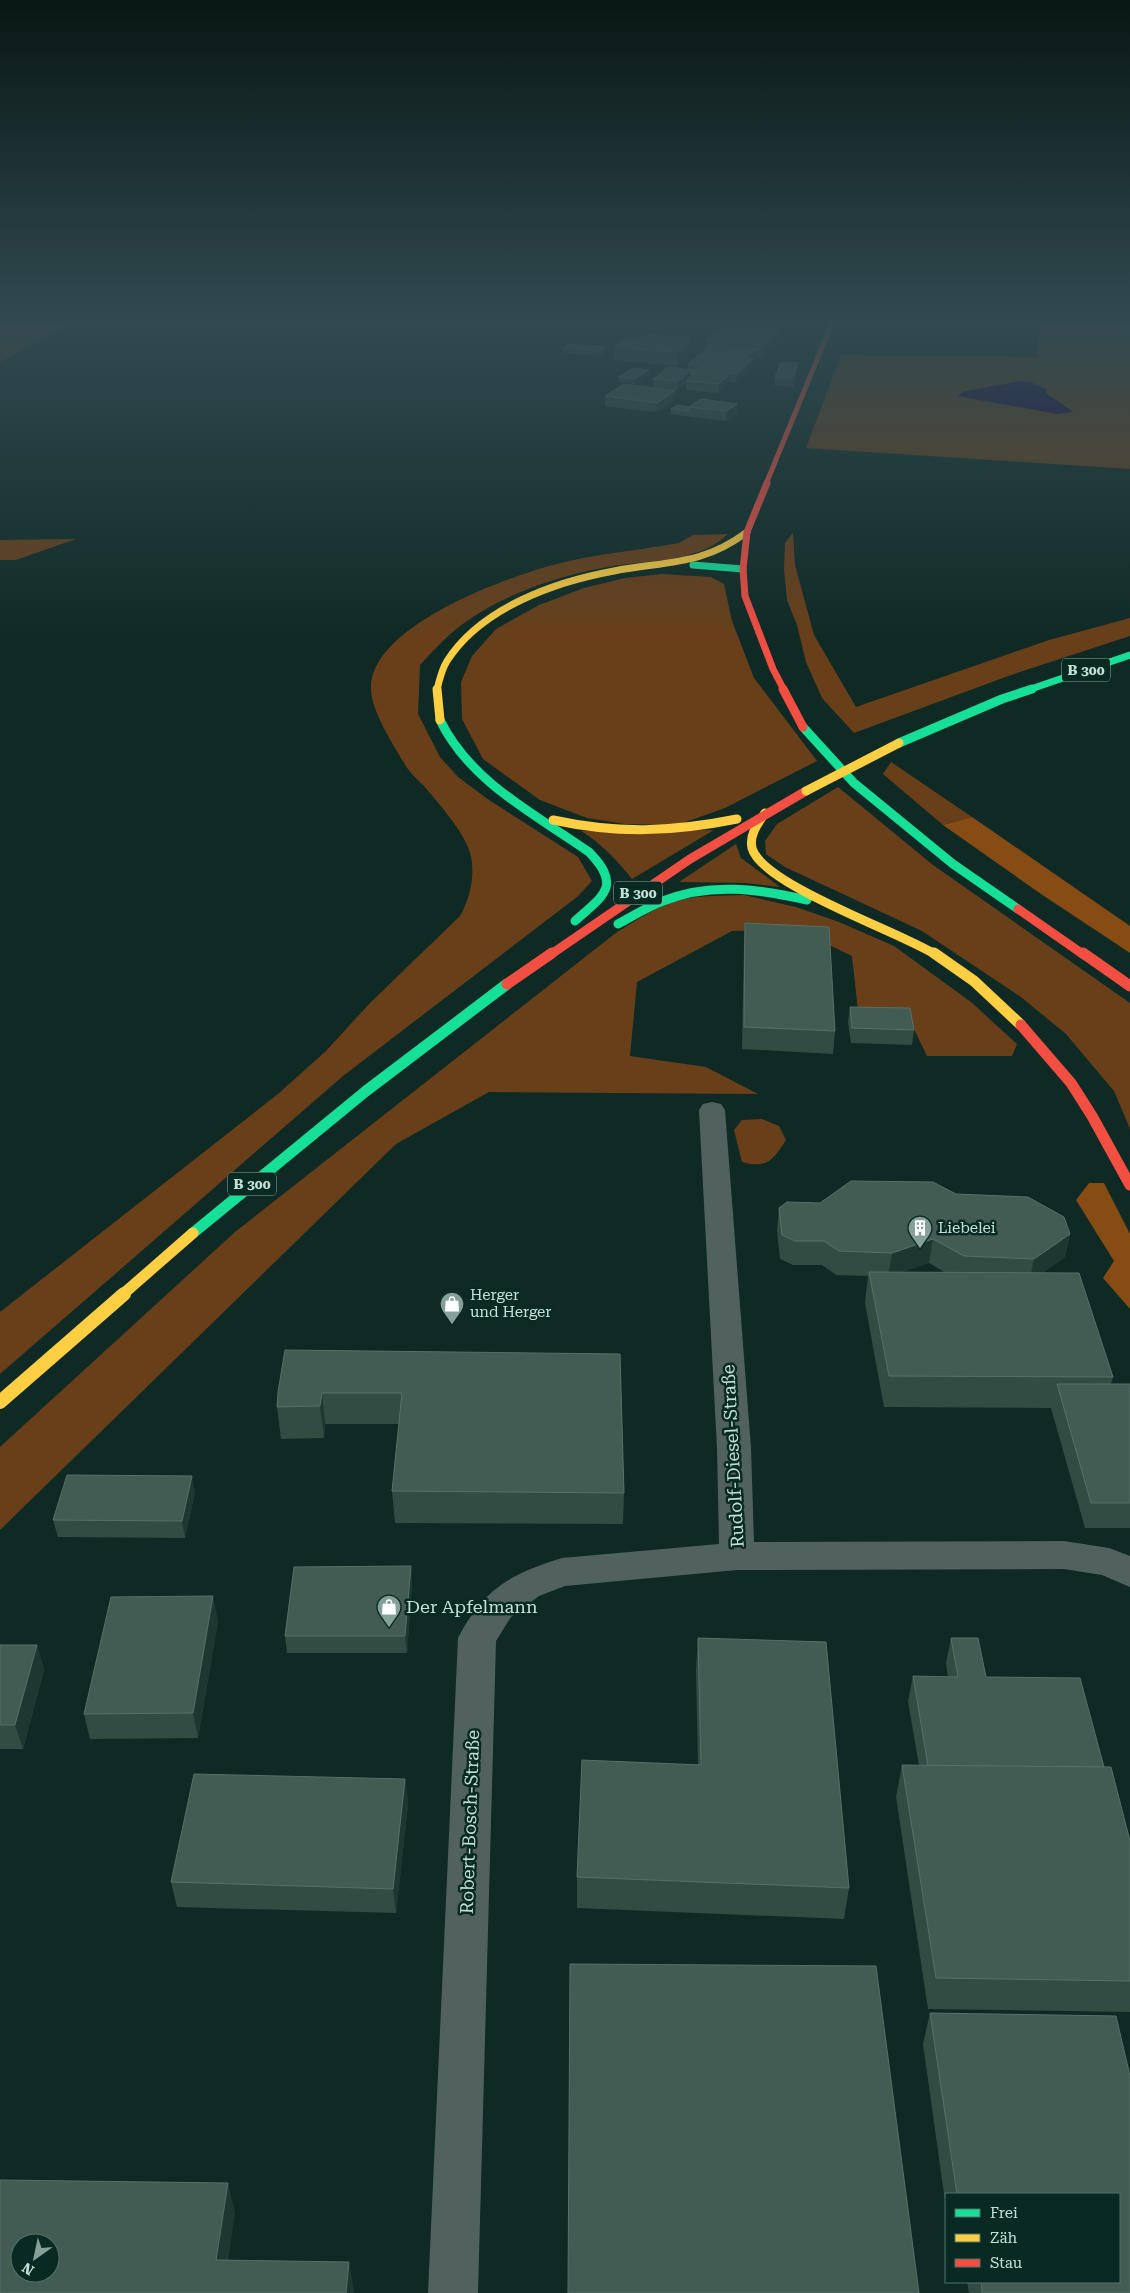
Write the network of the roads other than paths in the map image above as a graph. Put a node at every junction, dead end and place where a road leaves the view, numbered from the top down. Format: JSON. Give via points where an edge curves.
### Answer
{"nodes":[{"id":1,"x":789,"y":430,"type":"edge"},
{"id":2,"x":748,"y":532,"type":"junction"},
{"id":3,"x":656,"y":564,"type":"junction"},
{"id":4,"x":743,"y":569,"type":"junction"},
{"id":5,"x":1130,"y":655,"type":"edge"},
{"id":6,"x":766,"y":813,"type":"junction"},
{"id":7,"x":536,"y":816,"type":"junction"},
{"id":8,"x":840,"y":908,"type":"junction"},
{"id":9,"x":514,"y":978,"type":"junction"},
{"id":10,"x":1130,"y":986,"type":"edge"},
{"id":11,"x":712,"y":1110,"type":"dead end"},
{"id":12,"x":1130,"y":1185,"type":"edge"},
{"id":13,"x":0,"y":1402,"type":"edge"},
{"id":14,"x":737,"y":1556,"type":"junction"},
{"id":15,"x":1130,"y":1573,"type":"edge"},
{"id":16,"x":453,"y":2293,"type":"edge"}],
"edges":[{"from":1,"to":2,"type":"main road"},
{"from":2,"to":3,"type":"main road","via":[[715,554]]},
{"from":2,"to":4,"type":"main road"},
{"from":3,"to":4,"type":"main road"},
{"from":3,"to":7,"type":"main road","via":[[567,582],[506,609],[460,643],[443,666],[436,688],[437,712],[456,752],[476,772]]},
{"from":4,"to":10,"type":"main road","via":[[745,596],[754,625],[801,724],[854,784],[953,864]]},
{"from":5,"to":6,"type":"main road","number":"B 300","bridge":true,"via":[[1002,699],[899,743]]},
{"from":6,"to":7,"type":"main road","via":[[679,832],[634,834],[584,828]]},
{"from":6,"to":8,"type":"main road","via":[[750,836],[750,846],[763,864],[805,891]]},
{"from":6,"to":9,"type":"main road","number":"B 300","via":[[664,875]]},
{"from":7,"to":9,"type":"main road","via":[[600,859],[610,875],[609,883],[599,898]]},
{"from":8,"to":9,"type":"main road","via":[[755,890],[716,889],[675,896]]},
{"from":8,"to":12,"type":"main road","via":[[887,927],[923,947],[958,970],[999,1005],[1044,1048],[1085,1104]]},
{"from":9,"to":13,"type":"main road","number":"B 300","via":[[296,1146]]},
{"from":11,"to":14,"type":"street","name":"Rudolf-Diesel-Straße","via":[[734,1448]]},
{"from":14,"to":15,"type":"street","name":"Rudolf-Diesel-Straße","via":[[1064,1555],[1109,1562]]},
{"from":14,"to":16,"type":"street","name":"Robert-Bosch-Straße","via":[[562,1572],[526,1586],[498,1607],[477,1638]]}]}
